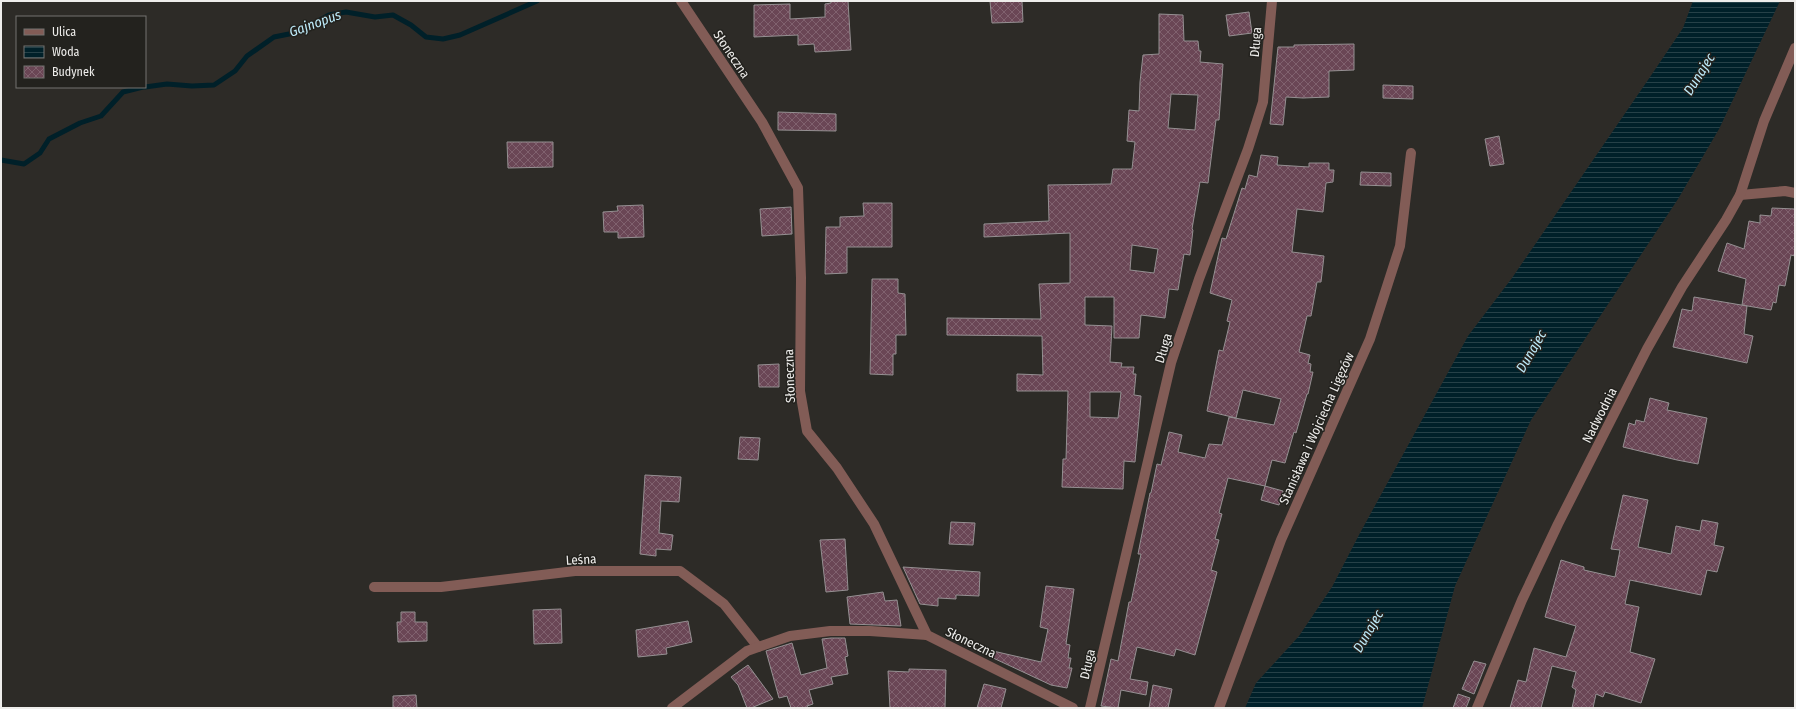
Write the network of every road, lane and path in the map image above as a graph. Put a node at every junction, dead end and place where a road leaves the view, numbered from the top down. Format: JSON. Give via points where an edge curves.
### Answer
{"nodes":[{"id":1,"x":682,"y":1,"type":"edge"},
{"id":2,"x":1272,"y":1,"type":"edge"},
{"id":3,"x":1795,"y":48,"type":"edge"},
{"id":4,"x":1411,"y":153,"type":"dead end"},
{"id":5,"x":1795,"y":193,"type":"edge"},
{"id":6,"x":1740,"y":195,"type":"junction"},
{"id":7,"x":374,"y":587,"type":"dead end"},
{"id":8,"x":928,"y":635,"type":"junction"},
{"id":9,"x":758,"y":647,"type":"junction"},
{"id":10,"x":672,"y":708,"type":"edge"},
{"id":11,"x":1073,"y":708,"type":"edge"},
{"id":12,"x":1090,"y":708,"type":"edge"},
{"id":13,"x":1219,"y":708,"type":"edge"},
{"id":14,"x":1477,"y":708,"type":"edge"}],
"edges":[{"from":1,"to":8,"type":"street","name":"Słoneczna","via":[[762,122],[798,188],[801,278],[800,391],[807,431],[837,468],[874,524]]},
{"from":2,"to":12,"type":"street","name":"Długa","via":[[1262,102],[1248,149],[1199,279],[1171,363]]},
{"from":3,"to":6,"type":"street","name":"Nadwodnia","via":[[1764,121]]},
{"from":4,"to":13,"type":"street","name":"Stanisława i Wojciecha Ligęzów","via":[[1400,246],[1370,339],[1281,540]]},
{"from":5,"to":6,"type":"street","via":[[1785,191]]},
{"from":6,"to":14,"type":"street","name":"Nadwodnia","via":[[1682,287],[1647,350],[1558,524],[1522,600]]},
{"from":7,"to":9,"type":"street","name":"Leśna","via":[[441,587],[575,571],[680,571],[724,604]]},
{"from":8,"to":9,"type":"street","via":[[830,631],[790,636]]},
{"from":8,"to":11,"type":"street","name":"Słoneczna"},
{"from":9,"to":10,"type":"street","via":[[747,651]]}]}
